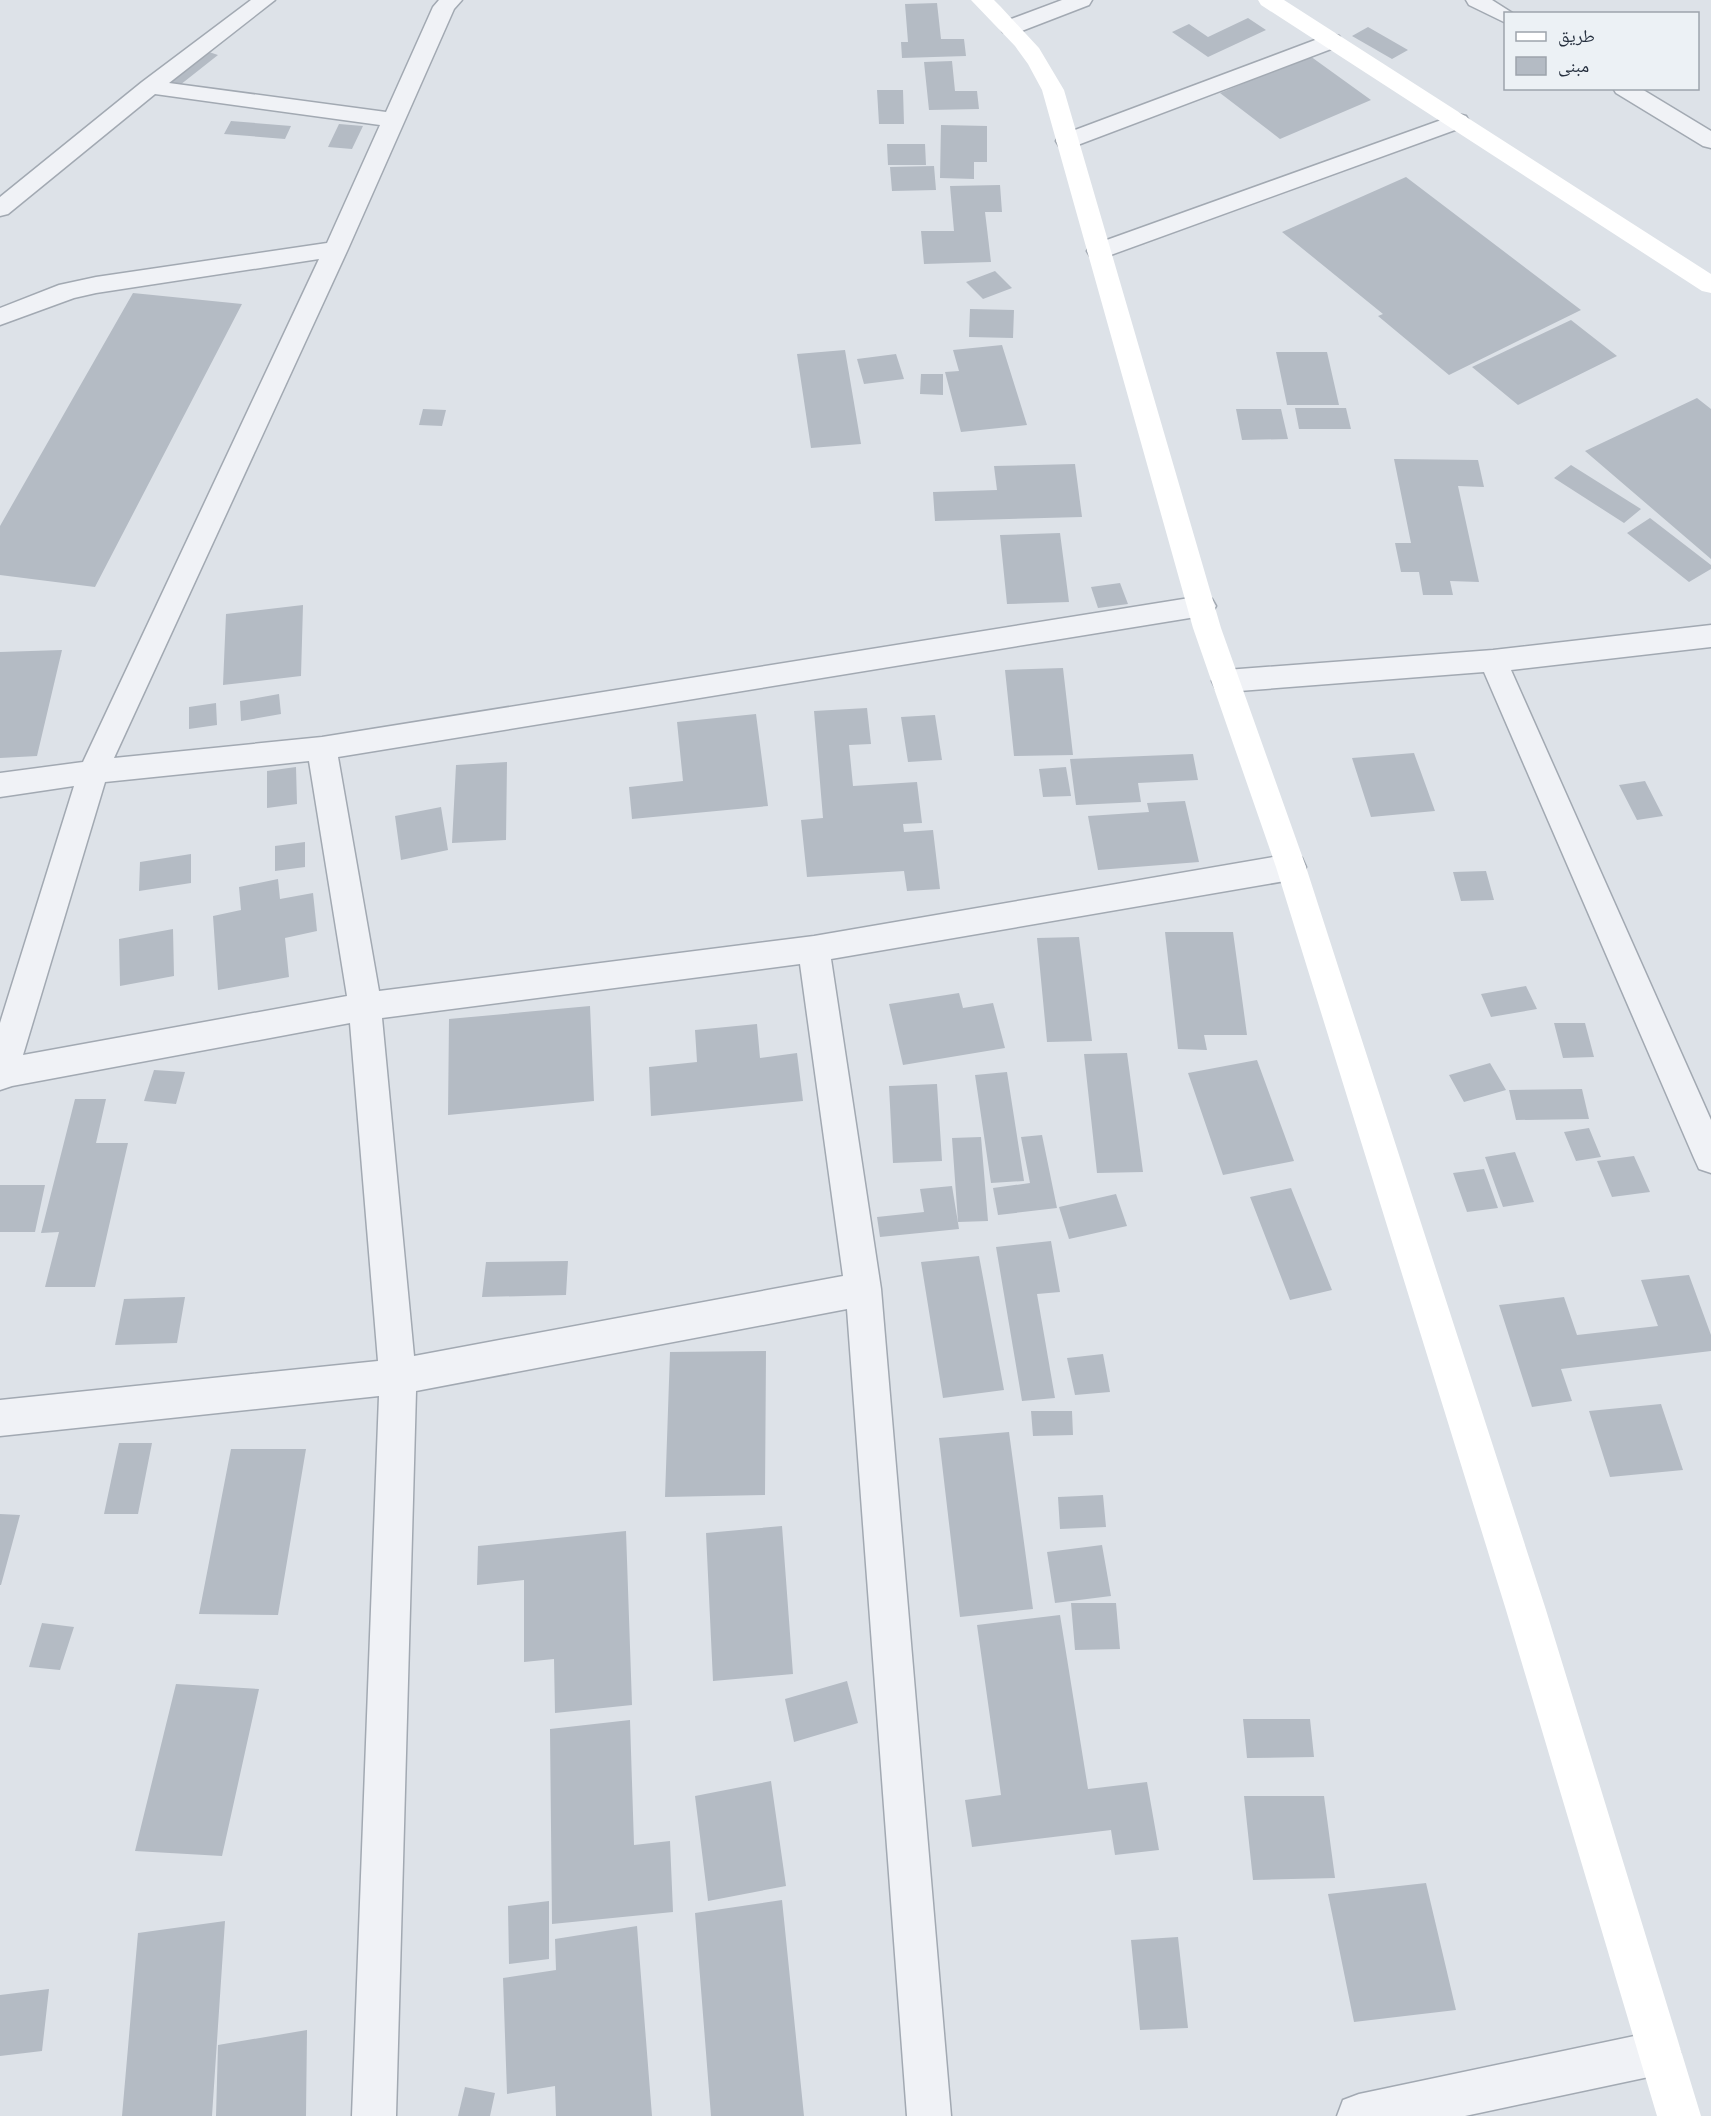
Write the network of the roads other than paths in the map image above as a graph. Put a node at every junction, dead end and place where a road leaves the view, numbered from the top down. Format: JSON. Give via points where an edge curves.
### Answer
{"nodes":[{"id":1,"x":264,"y":0,"type":"edge"},
{"id":2,"x":451,"y":0,"type":"edge"},
{"id":3,"x":982,"y":0,"type":"edge"},
{"id":4,"x":1081,"y":0,"type":"edge"},
{"id":5,"x":1269,"y":0,"type":"edge"},
{"id":6,"x":1477,"y":0,"type":"edge"},
{"id":7,"x":1504,"y":16,"type":"edge"},
{"id":8,"x":1011,"y":27,"type":"junction"},
{"id":9,"x":1331,"y":40,"type":"junction"},
{"id":10,"x":150,"y":87,"type":"junction"},
{"id":11,"x":1627,"y":90,"type":"edge"},
{"id":12,"x":393,"y":120,"type":"junction"},
{"id":13,"x":1458,"y":121,"type":"junction"},
{"id":14,"x":1067,"y":141,"type":"junction"},
{"id":15,"x":1711,"y":141,"type":"edge"},
{"id":16,"x":0,"y":209,"type":"edge"},
{"id":17,"x":336,"y":249,"type":"junction"},
{"id":18,"x":1099,"y":251,"type":"junction"},
{"id":19,"x":1711,"y":285,"type":"edge"},
{"id":20,"x":0,"y":317,"type":"edge"},
{"id":21,"x":1202,"y":606,"type":"junction"},
{"id":22,"x":1711,"y":636,"type":"edge"},
{"id":23,"x":1493,"y":661,"type":"junction"},
{"id":24,"x":1226,"y":681,"type":"junction"},
{"id":25,"x":322,"y":748,"type":"junction"},
{"id":26,"x":93,"y":772,"type":"junction"},
{"id":27,"x":0,"y":785,"type":"edge"},
{"id":28,"x":1292,"y":867,"type":"junction"},
{"id":29,"x":814,"y":949,"type":"junction"},
{"id":30,"x":365,"y":1006,"type":"junction"},
{"id":31,"x":0,"y":1075,"type":"edge"},
{"id":32,"x":1711,"y":1158,"type":"edge"},
{"id":33,"x":862,"y":1290,"type":"junction"},
{"id":34,"x":398,"y":1377,"type":"junction"},
{"id":35,"x":0,"y":1418,"type":"edge"},
{"id":36,"x":1658,"y":2053,"type":"junction"},
{"id":37,"x":374,"y":2116,"type":"edge"},
{"id":38,"x":929,"y":2116,"type":"edge"},
{"id":39,"x":1359,"y":2116,"type":"edge"},
{"id":40,"x":1679,"y":2116,"type":"edge"}],
"edges":[{"from":1,"to":10,"type":"street"},
{"from":2,"to":12,"type":"street"},
{"from":3,"to":8,"type":"main road"},
{"from":4,"to":8,"type":"street"},
{"from":5,"to":9,"type":"main road"},
{"from":6,"to":7,"type":"street"},
{"from":8,"to":14,"type":"main road","via":[[1045,73]]},
{"from":9,"to":13,"type":"main road"},
{"from":9,"to":14,"type":"street"},
{"from":10,"to":12,"type":"street"},
{"from":10,"to":16,"type":"street"},
{"from":11,"to":15,"type":"street"},
{"from":12,"to":17,"type":"street"},
{"from":13,"to":18,"type":"street"},
{"from":13,"to":19,"type":"main road"},
{"from":14,"to":18,"type":"main road"},
{"from":17,"to":20,"type":"street","via":[[96,285],[68,291]]},
{"from":17,"to":26,"type":"street"},
{"from":18,"to":21,"type":"main road"},
{"from":21,"to":24,"type":"main road"},
{"from":21,"to":25,"type":"street"},
{"from":22,"to":23,"type":"street"},
{"from":23,"to":24,"type":"street"},
{"from":23,"to":32,"type":"street"},
{"from":24,"to":28,"type":"main road"},
{"from":25,"to":26,"type":"street"},
{"from":25,"to":30,"type":"street"},
{"from":26,"to":27,"type":"street"},
{"from":26,"to":31,"type":"street"},
{"from":28,"to":29,"type":"street"},
{"from":28,"to":36,"type":"main road","via":[[1526,1610]]},
{"from":29,"to":30,"type":"street"},
{"from":29,"to":33,"type":"street"},
{"from":30,"to":31,"type":"street"},
{"from":30,"to":34,"type":"street"},
{"from":33,"to":34,"type":"street"},
{"from":33,"to":38,"type":"street"},
{"from":34,"to":35,"type":"street"},
{"from":34,"to":37,"type":"street"},
{"from":36,"to":39,"type":"street"},
{"from":36,"to":40,"type":"main road"}]}
